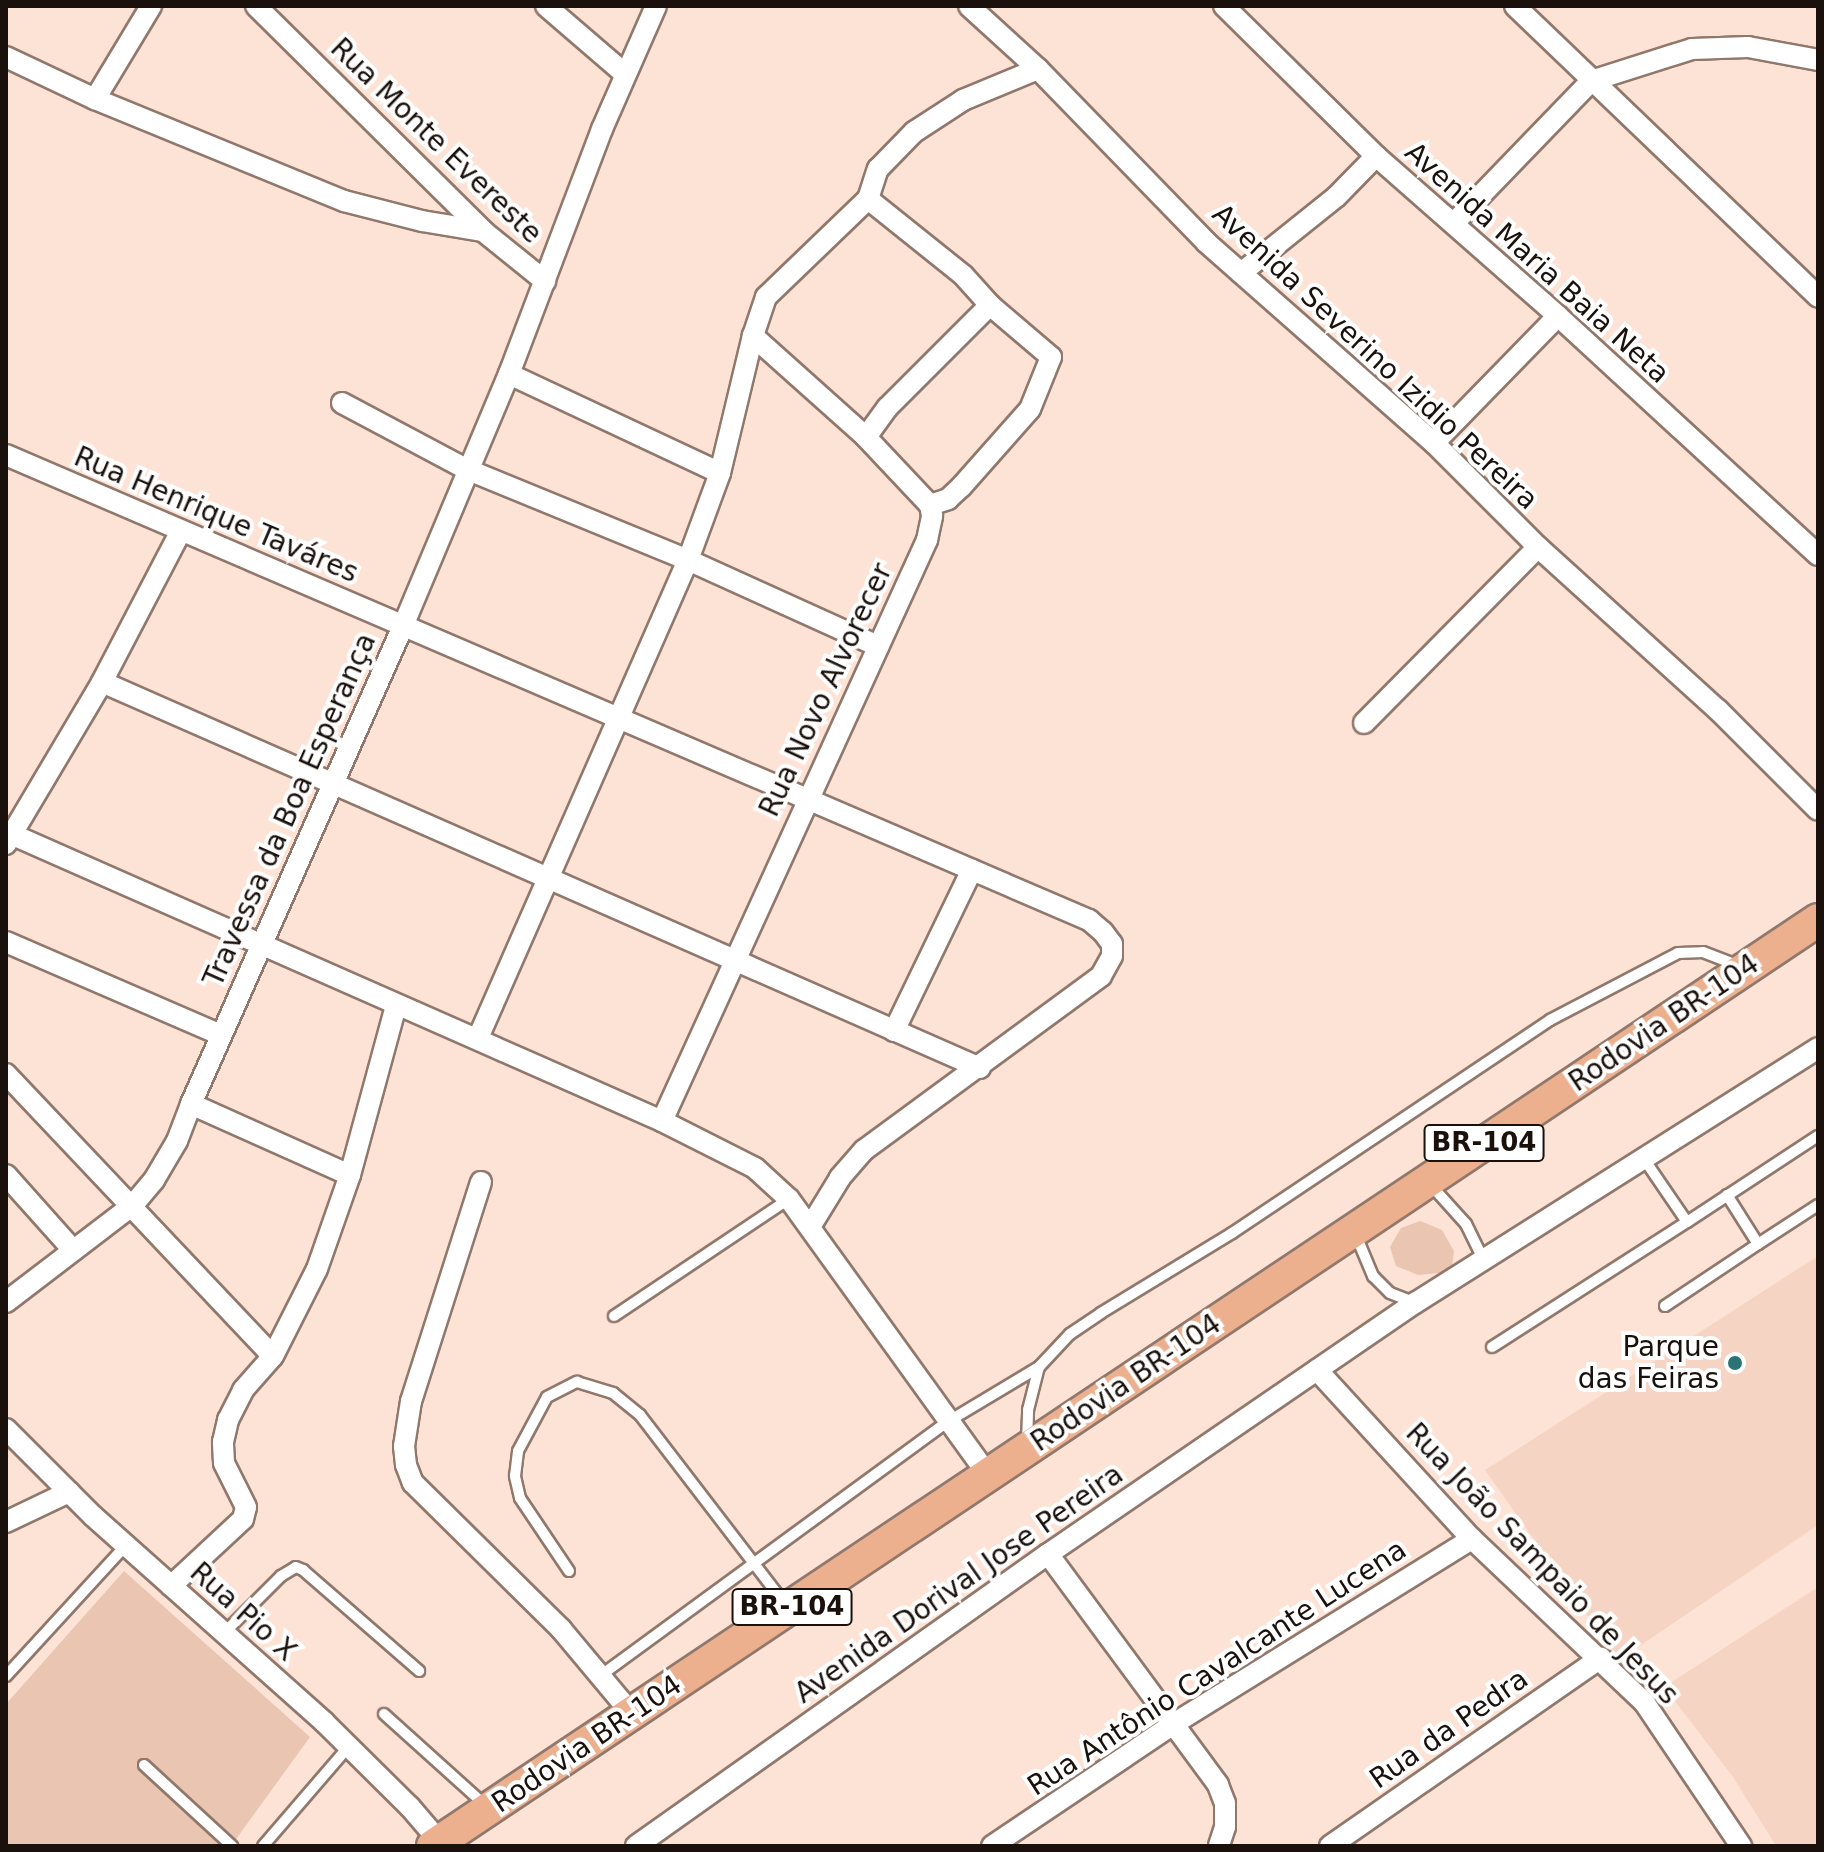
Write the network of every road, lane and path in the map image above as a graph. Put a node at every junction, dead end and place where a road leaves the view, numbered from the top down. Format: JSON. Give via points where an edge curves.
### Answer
{"nodes":[{"id":1,"x":151,"y":6,"type":"edge"},
{"id":2,"x":256,"y":6,"type":"edge"},
{"id":3,"x":546,"y":6,"type":"edge"},
{"id":4,"x":656,"y":6,"type":"edge"},
{"id":5,"x":1224,"y":6,"type":"edge"},
{"id":6,"x":1515,"y":6,"type":"edge"},
{"id":7,"x":980,"y":10,"type":"edge"},
{"id":8,"x":6,"y":57,"type":"edge"},
{"id":9,"x":1818,"y":60,"type":"edge"},
{"id":10,"x":1038,"y":69,"type":"junction"},
{"id":11,"x":625,"y":74,"type":"junction"},
{"id":12,"x":1591,"y":81,"type":"junction"},
{"id":13,"x":95,"y":99,"type":"junction"},
{"id":14,"x":1376,"y":156,"type":"junction"},
{"id":15,"x":868,"y":199,"type":"junction"},
{"id":16,"x":1454,"y":223,"type":"junction"},
{"id":17,"x":483,"y":231,"type":"junction"},
{"id":18,"x":1241,"y":273,"type":"junction"},
{"id":19,"x":545,"y":281,"type":"junction"},
{"id":20,"x":1818,"y":297,"type":"edge"},
{"id":21,"x":990,"y":305,"type":"junction"},
{"id":22,"x":1558,"y":316,"type":"junction"},
{"id":23,"x":753,"y":336,"type":"junction"},
{"id":24,"x":509,"y":374,"type":"junction"},
{"id":25,"x":342,"y":403,"type":"dead end"},
{"id":26,"x":866,"y":437,"type":"junction"},
{"id":27,"x":1434,"y":443,"type":"junction"},
{"id":28,"x":6,"y":455,"type":"edge"},
{"id":29,"x":466,"y":469,"type":"junction"},
{"id":30,"x":720,"y":473,"type":"junction"},
{"id":31,"x":930,"y":505,"type":"junction"},
{"id":32,"x":181,"y":531,"type":"junction"},
{"id":33,"x":1538,"y":547,"type":"junction"},
{"id":34,"x":1818,"y":555,"type":"edge"},
{"id":35,"x":688,"y":560,"type":"junction"},
{"id":36,"x":403,"y":626,"type":"junction"},
{"id":37,"x":878,"y":646,"type":"junction"},
{"id":38,"x":102,"y":682,"type":"junction"},
{"id":39,"x":617,"y":719,"type":"junction"},
{"id":40,"x":1364,"y":723,"type":"dead end"},
{"id":41,"x":331,"y":784,"type":"junction"},
{"id":42,"x":805,"y":800,"type":"junction"},
{"id":43,"x":1818,"y":810,"type":"edge"},
{"id":44,"x":9,"y":839,"type":"edge"},
{"id":45,"x":972,"y":870,"type":"junction"},
{"id":46,"x":547,"y":878,"type":"junction"},
{"id":47,"x":1818,"y":920,"type":"edge"},
{"id":48,"x":6,"y":942,"type":"edge"},
{"id":49,"x":260,"y":945,"type":"junction"},
{"id":50,"x":735,"y":963,"type":"junction"},
{"id":51,"x":1745,"y":968,"type":"junction"},
{"id":52,"x":396,"y":1006,"type":"junction"},
{"id":53,"x":894,"y":1031,"type":"junction"},
{"id":54,"x":221,"y":1035,"type":"junction"},
{"id":55,"x":478,"y":1038,"type":"junction"},
{"id":56,"x":1818,"y":1048,"type":"edge"},
{"id":57,"x":980,"y":1068,"type":"junction"},
{"id":58,"x":6,"y":1074,"type":"edge"},
{"id":59,"x":191,"y":1104,"type":"junction"},
{"id":60,"x":662,"y":1121,"type":"junction"},
{"id":61,"x":1818,"y":1136,"type":"edge"},
{"id":62,"x":1644,"y":1159,"type":"junction"},
{"id":63,"x":6,"y":1175,"type":"edge"},
{"id":64,"x":350,"y":1175,"type":"junction"},
{"id":65,"x":1428,"y":1181,"type":"junction"},
{"id":66,"x":481,"y":1182,"type":"dead end"},
{"id":67,"x":1727,"y":1195,"type":"junction"},
{"id":68,"x":789,"y":1199,"type":"junction"},
{"id":69,"x":133,"y":1205,"type":"junction"},
{"id":70,"x":1818,"y":1205,"type":"edge"},
{"id":71,"x":1687,"y":1222,"type":"junction"},
{"id":72,"x":810,"y":1227,"type":"junction"},
{"id":73,"x":1354,"y":1230,"type":"junction"},
{"id":74,"x":1758,"y":1244,"type":"junction"},
{"id":75,"x":73,"y":1250,"type":"junction"},
{"id":76,"x":1483,"y":1259,"type":"junction"},
{"id":77,"x":6,"y":1302,"type":"edge"},
{"id":78,"x":1415,"y":1303,"type":"junction"},
{"id":79,"x":1665,"y":1306,"type":"dead end"},
{"id":80,"x":614,"y":1316,"type":"dead end"},
{"id":81,"x":1492,"y":1347,"type":"dead end"},
{"id":82,"x":273,"y":1356,"type":"junction"},
{"id":83,"x":1039,"y":1367,"type":"junction"},
{"id":84,"x":1317,"y":1370,"type":"junction"},
{"id":85,"x":949,"y":1421,"type":"junction"},
{"id":86,"x":6,"y":1429,"type":"edge"},
{"id":87,"x":1026,"y":1450,"type":"junction"},
{"id":88,"x":988,"y":1475,"type":"junction"},
{"id":89,"x":69,"y":1492,"type":"junction"},
{"id":90,"x":6,"y":1522,"type":"edge"},
{"id":91,"x":1472,"y":1539,"type":"junction"},
{"id":92,"x":126,"y":1545,"type":"junction"},
{"id":93,"x":1048,"y":1554,"type":"junction"},
{"id":94,"x":752,"y":1561,"type":"junction"},
{"id":95,"x":569,"y":1571,"type":"dead end"},
{"id":96,"x":171,"y":1586,"type":"junction"},
{"id":97,"x":789,"y":1609,"type":"junction"},
{"id":98,"x":224,"y":1633,"type":"junction"},
{"id":99,"x":1601,"y":1658,"type":"junction"},
{"id":100,"x":419,"y":1671,"type":"dead end"},
{"id":101,"x":6,"y":1676,"type":"edge"},
{"id":102,"x":600,"y":1676,"type":"junction"},
{"id":103,"x":384,"y":1714,"type":"dead end"},
{"id":104,"x":632,"y":1714,"type":"junction"},
{"id":105,"x":1175,"y":1723,"type":"junction"},
{"id":106,"x":349,"y":1746,"type":"junction"},
{"id":107,"x":144,"y":1765,"type":"dead end"},
{"id":108,"x":490,"y":1809,"type":"junction"},
{"id":109,"x":437,"y":1844,"type":"edge"},
{"id":110,"x":232,"y":1846,"type":"edge"},
{"id":111,"x":263,"y":1846,"type":"edge"},
{"id":112,"x":636,"y":1846,"type":"edge"},
{"id":113,"x":992,"y":1846,"type":"edge"},
{"id":114,"x":1219,"y":1846,"type":"edge"},
{"id":115,"x":1330,"y":1846,"type":"edge"},
{"id":116,"x":1741,"y":1846,"type":"edge"}],
"edges":[{"from":1,"to":13,"type":"street"},
{"from":2,"to":17,"type":"street","name":"Rua Monte Evereste"},
{"from":3,"to":11,"type":"street"},
{"from":4,"to":11,"type":"street","name":"Travessa da Boa Esperança"},
{"from":5,"to":14,"type":"street","name":"Avenida Maria Baia Neta"},
{"from":6,"to":12,"type":"street"},
{"from":7,"to":10,"type":"street","name":"Avenida Severino Izidio Pereira"},
{"from":8,"to":13,"type":"street"},
{"from":9,"to":12,"type":"street","via":[[1748,47],[1692,49]]},
{"from":10,"to":15,"type":"street","via":[[963,100],[914,132],[878,169]]},
{"from":10,"to":18,"type":"street","name":"Avenida Severino Izidio Pereira"},
{"from":11,"to":19,"type":"street","name":"Travessa da Boa Esperança"},
{"from":12,"to":16,"type":"street"},
{"from":12,"to":20,"type":"street"},
{"from":13,"to":17,"type":"street","via":[[344,201]]},
{"from":14,"to":16,"type":"street","name":"Avenida Maria Baia Neta"},
{"from":14,"to":18,"type":"street","via":[[1336,197]]},
{"from":15,"to":21,"type":"street","via":[[963,275]]},
{"from":15,"to":23,"type":"street","via":[[766,297]]},
{"from":16,"to":22,"type":"street","name":"Avenida Maria Baia Neta"},
{"from":17,"to":19,"type":"street","name":"Rua Monte Evereste"},
{"from":18,"to":27,"type":"street","name":"Avenida Severino Izidio Pereira"},
{"from":19,"to":24,"type":"street","name":"Travessa da Boa Esperança"},
{"from":21,"to":26,"type":"street","via":[[887,408]]},
{"from":21,"to":31,"type":"street","via":[[1051,357],[1030,409],[961,487]]},
{"from":22,"to":27,"type":"street"},
{"from":22,"to":34,"type":"street","name":"Avenida Maria Baia Neta"},
{"from":23,"to":26,"type":"street"},
{"from":23,"to":30,"type":"street"},
{"from":24,"to":29,"type":"street","name":"Travessa da Boa Esperança"},
{"from":24,"to":30,"type":"street"},
{"from":25,"to":29,"type":"street"},
{"from":26,"to":31,"type":"street"},
{"from":27,"to":33,"type":"street","name":"Avenida Severino Izidio Pereira"},
{"from":28,"to":32,"type":"street","name":"Rua Henrique Taváres"},
{"from":29,"to":35,"type":"street"},
{"from":29,"to":36,"type":"street","name":"Travessa da Boa Esperança"},
{"from":30,"to":35,"type":"street"},
{"from":31,"to":37,"type":"street","name":"Rua Novo Alvorecer","via":[[927,540]]},
{"from":32,"to":36,"type":"street","name":"Rua Henrique Taváres"},
{"from":32,"to":38,"type":"street"},
{"from":33,"to":40,"type":"street"},
{"from":33,"to":43,"type":"street","name":"Avenida Severino Izidio Pereira","via":[[1718,710]]},
{"from":35,"to":37,"type":"street"},
{"from":35,"to":39,"type":"street"},
{"from":36,"to":39,"type":"street","name":"Rua Henrique Taváres"},
{"from":36,"to":41,"type":"street","name":"Travessa da Boa Esperança"},
{"from":37,"to":42,"type":"street","name":"Rua Novo Alvorecer"},
{"from":38,"to":41,"type":"street"},
{"from":38,"to":44,"type":"street"},
{"from":39,"to":42,"type":"street","name":"Rua Henrique Taváres"},
{"from":39,"to":46,"type":"street"},
{"from":41,"to":46,"type":"street"},
{"from":41,"to":49,"type":"street","name":"Travessa da Boa Esperança"},
{"from":42,"to":45,"type":"street","name":"Rua Henrique Taváres"},
{"from":42,"to":50,"type":"street","name":"Rua Novo Alvorecer"},
{"from":44,"to":49,"type":"street"},
{"from":45,"to":53,"type":"street"},
{"from":45,"to":57,"type":"street","name":"Rua Henrique Taváres","via":[[1089,920],[1112,944],[1111,965],[1101,976]]},
{"from":46,"to":50,"type":"street"},
{"from":46,"to":55,"type":"street"},
{"from":47,"to":51,"type":"highway","name":"Rodovia BR-104","number":"BR-104"},
{"from":48,"to":54,"type":"street"},
{"from":49,"to":52,"type":"street"},
{"from":49,"to":54,"type":"street","name":"Travessa da Boa Esperança"},
{"from":50,"to":53,"type":"street"},
{"from":50,"to":60,"type":"street","name":"Rua Novo Alvorecer"},
{"from":51,"to":65,"type":"highway","name":"Rodovia BR-104","number":"BR-104"},
{"from":51,"to":83,"type":"lane","via":[[1703,952],[1678,953],[1550,1020],[1232,1233],[1070,1334]]},
{"from":52,"to":55,"type":"street"},
{"from":52,"to":64,"type":"street"},
{"from":53,"to":57,"type":"street"},
{"from":54,"to":59,"type":"street","name":"Travessa da Boa Esperança"},
{"from":55,"to":60,"type":"street"},
{"from":56,"to":62,"type":"street","name":"Avenida Dorival Jose Pereira"},
{"from":57,"to":72,"type":"street","via":[[864,1150]]},
{"from":58,"to":69,"type":"street"},
{"from":59,"to":64,"type":"street"},
{"from":59,"to":69,"type":"street","name":"Travessa da Boa Esperança","via":[[177,1141]]},
{"from":60,"to":68,"type":"street","via":[[755,1168]]},
{"from":61,"to":67,"type":"lane"},
{"from":62,"to":71,"type":"lane"},
{"from":62,"to":76,"type":"street","name":"Avenida Dorival Jose Pereira"},
{"from":63,"to":75,"type":"street"},
{"from":64,"to":82,"type":"street","via":[[317,1269]]},
{"from":65,"to":73,"type":"highway","name":"Rodovia BR-104","number":"BR-104"},
{"from":65,"to":76,"type":"lane","via":[[1466,1224]]},
{"from":66,"to":102,"type":"street","via":[[411,1401],[406,1465],[413,1483],[561,1629]]},
{"from":67,"to":71,"type":"lane"},
{"from":67,"to":74,"type":"lane"},
{"from":68,"to":72,"type":"street"},
{"from":68,"to":80,"type":"lane"},
{"from":69,"to":75,"type":"street","name":"Travessa da Boa Esperança"},
{"from":69,"to":82,"type":"street"},
{"from":70,"to":74,"type":"lane"},
{"from":71,"to":81,"type":"lane"},
{"from":72,"to":85,"type":"street"},
{"from":73,"to":78,"type":"lane","via":[[1373,1276],[1390,1293]]},
{"from":73,"to":87,"type":"highway","name":"Rodovia BR-104","number":"BR-104"},
{"from":74,"to":79,"type":"lane"},
{"from":75,"to":77,"type":"street","name":"Travessa da Boa Esperança"},
{"from":76,"to":78,"type":"street","name":"Avenida Dorival Jose Pereira"},
{"from":78,"to":84,"type":"street","name":"Avenida Dorival Jose Pereira"},
{"from":82,"to":96,"type":"street","via":[[243,1390],[223,1442],[224,1463],[246,1507],[243,1519]]},
{"from":83,"to":85,"type":"lane"},
{"from":83,"to":87,"type":"lane","via":[[1028,1410]]},
{"from":84,"to":91,"type":"street","name":"Rua João Sampaio de Jesus"},
{"from":84,"to":93,"type":"street","name":"Avenida Dorival Jose Pereira"},
{"from":85,"to":88,"type":"street"},
{"from":85,"to":94,"type":"lane"},
{"from":86,"to":89,"type":"street","name":"Rua Pio X"},
{"from":87,"to":88,"type":"highway","name":"Rodovia BR-104","number":"BR-104"},
{"from":88,"to":97,"type":"highway","name":"Rodovia BR-104","number":"BR-104"},
{"from":89,"to":90,"type":"street"},
{"from":89,"to":92,"type":"street","name":"Rua Pio X"},
{"from":91,"to":99,"type":"street","name":"Rua João Sampaio de Jesus"},
{"from":91,"to":105,"type":"street","name":"Rua Antônio Cavalcante Lucena"},
{"from":92,"to":96,"type":"street","name":"Rua Pio X"},
{"from":92,"to":101,"type":"lane"},
{"from":93,"to":105,"type":"street"},
{"from":93,"to":112,"type":"street","name":"Avenida Dorival Jose Pereira"},
{"from":94,"to":95,"type":"lane","via":[[640,1415],[613,1393],[577,1382],[547,1397],[518,1451],[515,1476],[520,1498]]},
{"from":94,"to":97,"type":"lane"},
{"from":94,"to":102,"type":"lane"},
{"from":96,"to":98,"type":"street","name":"Rua Pio X"},
{"from":97,"to":104,"type":"highway","name":"Rodovia BR-104","number":"BR-104"},
{"from":98,"to":100,"type":"lane","via":[[296,1567]]},
{"from":98,"to":106,"type":"street","name":"Rua Pio X"},
{"from":99,"to":115,"type":"street","name":"Rua da Pedra"},
{"from":99,"to":116,"type":"street","name":"Rua João Sampaio de Jesus","via":[[1644,1702]]},
{"from":102,"to":104,"type":"street"},
{"from":103,"to":108,"type":"lane"},
{"from":104,"to":108,"type":"highway","name":"Rodovia BR-104","number":"BR-104"},
{"from":105,"to":113,"type":"street","name":"Rua Antônio Cavalcante Lucena"},
{"from":105,"to":114,"type":"street","via":[[1225,1803]]},
{"from":106,"to":109,"type":"street","name":"Rua Pio X","via":[[410,1807]]},
{"from":106,"to":111,"type":"lane"},
{"from":107,"to":110,"type":"lane"},
{"from":108,"to":109,"type":"highway","name":"Rodovia BR-104","number":"BR-104"}]}
